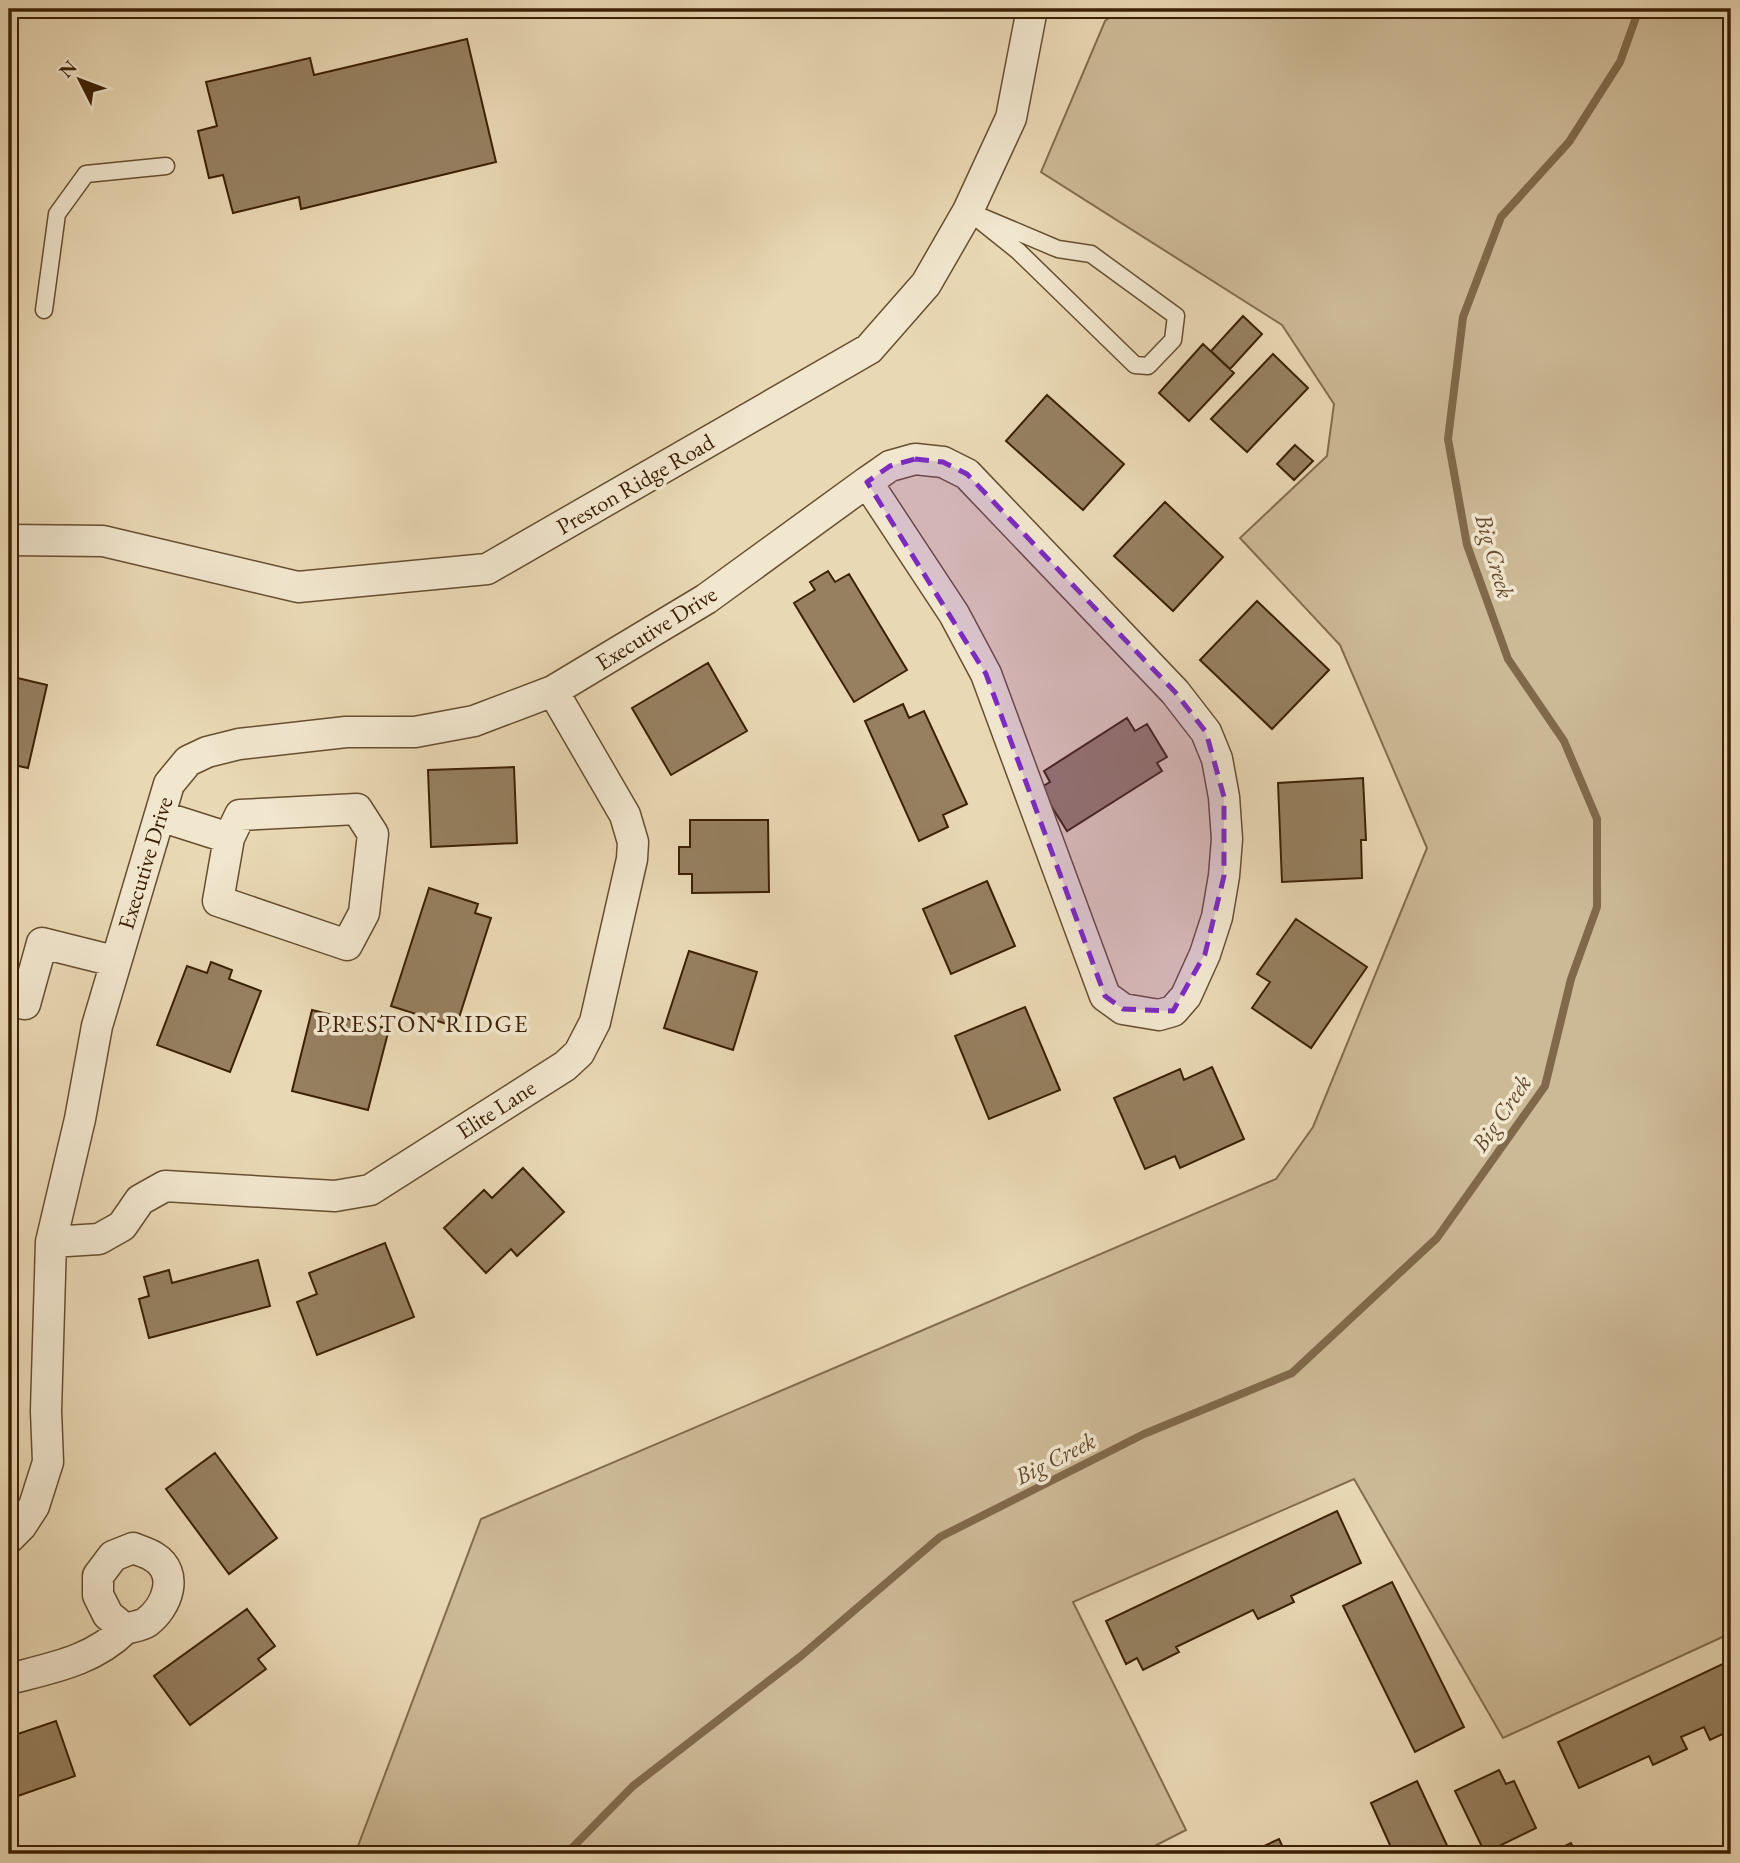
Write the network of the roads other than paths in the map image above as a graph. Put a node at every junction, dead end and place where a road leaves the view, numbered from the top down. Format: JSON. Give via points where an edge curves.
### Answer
{"nodes":[{"id":1,"x":1032,"y":9,"type":"edge"},
{"id":2,"x":166,"y":166,"type":"dead end"},
{"id":3,"x":968,"y":211,"type":"junction"},
{"id":4,"x":44,"y":310,"type":"dead end"},
{"id":5,"x":867,"y":482,"type":"junction"},
{"id":6,"x":9,"y":540,"type":"edge"},
{"id":7,"x":553,"y":691,"type":"junction"},
{"id":8,"x":160,"y":816,"type":"junction"},
{"id":9,"x":229,"y":838,"type":"junction"},
{"id":10,"x":114,"y":961,"type":"junction"},
{"id":11,"x":9,"y":1000,"type":"edge"},
{"id":12,"x":51,"y":1242,"type":"junction"},
{"id":13,"x":9,"y":1538,"type":"edge"},
{"id":14,"x":125,"y":1629,"type":"dead end"},
{"id":15,"x":10,"y":1673,"type":"edge"}],
"edges":[{"from":1,"to":3,"type":"street","name":"Preston Ridge Road","via":[[1011,118]]},
{"from":2,"to":4,"type":"lane","via":[[86,174],[57,214]]},
{"from":3,"to":3,"type":"lane","via":[[1018,251],[1135,365],[1148,366],[1173,340],[1176,316],[1091,254],[1058,249]]},
{"from":3,"to":6,"type":"street","name":"Preston Ridge Road","via":[[926,284],[869,349],[487,569],[298,587],[103,541]]},
{"from":5,"to":5,"type":"street","name":"Executive Drive","via":[[890,466],[915,459],[943,462],[967,474],[1175,692],[1206,732],[1224,797],[1224,876],[1205,954],[1173,1011],[1159,1015],[1123,1009],[1104,996],[986,674],[954,614]]},
{"from":5,"to":7,"type":"street","name":"Executive Drive","via":[[706,598]]},
{"from":7,"to":8,"type":"street","name":"Executive Drive","via":[[474,721],[415,732],[346,732],[207,752],[188,761],[169,784]]},
{"from":7,"to":12,"type":"street","name":"Elite Lane","via":[[625,815],[633,842],[595,1022],[579,1053],[370,1190],[335,1196],[165,1186],[140,1200],[122,1226],[99,1239]]},
{"from":8,"to":9,"type":"street"},
{"from":8,"to":10,"type":"street","name":"Executive Drive"},
{"from":9,"to":9,"type":"street","via":[[240,816],[357,809],[373,834],[364,913],[347,945],[218,901]]},
{"from":10,"to":11,"type":"street","via":[[42,943],[25,1004]]},
{"from":10,"to":12,"type":"street","name":"Executive Drive"},
{"from":12,"to":13,"type":"street","name":"Executive Drive","via":[[48,1462],[34,1506]]},
{"from":14,"to":15,"type":"street","via":[[79,1660]]}]}
